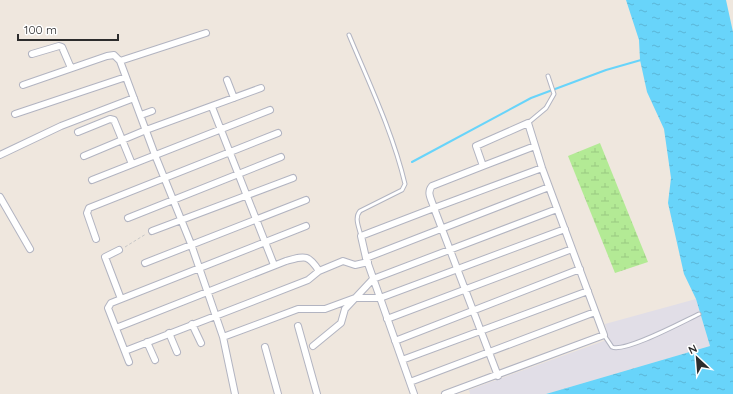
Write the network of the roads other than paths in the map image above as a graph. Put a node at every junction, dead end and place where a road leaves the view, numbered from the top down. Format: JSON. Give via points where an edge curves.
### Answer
{"nodes":[{"id":1,"x":206,"y":33,"type":"dead end"},
{"id":2,"x":349,"y":35,"type":"dead end"},
{"id":3,"x":32,"y":54,"type":"dead end"},
{"id":4,"x":120,"y":61,"type":"junction"},
{"id":5,"x":71,"y":68,"type":"junction"},
{"id":6,"x":548,"y":76,"type":"dead end"},
{"id":7,"x":126,"y":77,"type":"junction"},
{"id":8,"x":227,"y":80,"type":"dead end"},
{"id":9,"x":23,"y":85,"type":"dead end"},
{"id":10,"x":261,"y":88,"type":"dead end"},
{"id":11,"x":134,"y":98,"type":"junction"},
{"id":12,"x":234,"y":98,"type":"junction"},
{"id":13,"x":212,"y":107,"type":"junction"},
{"id":14,"x":270,"y":110,"type":"dead end"},
{"id":15,"x":152,"y":111,"type":"dead end"},
{"id":16,"x":15,"y":114,"type":"dead end"},
{"id":17,"x":141,"y":115,"type":"junction"},
{"id":18,"x":88,"y":117,"type":"junction"},
{"id":19,"x":528,"y":123,"type":"junction"},
{"id":20,"x":92,"y":127,"type":"junction"},
{"id":21,"x":221,"y":129,"type":"junction"},
{"id":22,"x":146,"y":130,"type":"junction"},
{"id":23,"x":78,"y":132,"type":"dead end"},
{"id":24,"x":278,"y":133,"type":"dead end"},
{"id":25,"x":122,"y":140,"type":"junction"},
{"id":26,"x":535,"y":146,"type":"junction"},
{"id":27,"x":229,"y":152,"type":"junction"},
{"id":28,"x":0,"y":155,"type":"edge"},
{"id":29,"x":155,"y":155,"type":"junction"},
{"id":30,"x":84,"y":156,"type":"dead end"},
{"id":31,"x":282,"y":157,"type":"dead end"},
{"id":32,"x":132,"y":164,"type":"junction"},
{"id":33,"x":483,"y":166,"type":"junction"},
{"id":34,"x":542,"y":168,"type":"junction"},
{"id":35,"x":238,"y":174,"type":"junction"},
{"id":36,"x":164,"y":177,"type":"junction"},
{"id":37,"x":293,"y":178,"type":"dead end"},
{"id":38,"x":92,"y":180,"type":"dead end"},
{"id":39,"x":549,"y":187,"type":"junction"},
{"id":40,"x":247,"y":196,"type":"junction"},
{"id":41,"x":0,"y":198,"type":"edge"},
{"id":42,"x":173,"y":199,"type":"junction"},
{"id":43,"x":306,"y":200,"type":"dead end"},
{"id":44,"x":434,"y":208,"type":"junction"},
{"id":45,"x":557,"y":209,"type":"junction"},
{"id":46,"x":128,"y":218,"type":"dead end"},
{"id":47,"x":182,"y":220,"type":"junction"},
{"id":48,"x":256,"y":220,"type":"junction"},
{"id":49,"x":306,"y":226,"type":"dead end"},
{"id":50,"x":442,"y":228,"type":"junction"},
{"id":51,"x":565,"y":229,"type":"junction"},
{"id":52,"x":152,"y":231,"type":"road end"},
{"id":53,"x":361,"y":236,"type":"junction"},
{"id":54,"x":96,"y":240,"type":"dead end"},
{"id":55,"x":264,"y":242,"type":"junction"},
{"id":56,"x":191,"y":244,"type":"junction"},
{"id":57,"x":30,"y":249,"type":"dead end"},
{"id":58,"x":572,"y":249,"type":"junction"},
{"id":59,"x":119,"y":250,"type":"road end"},
{"id":60,"x":450,"y":250,"type":"junction"},
{"id":61,"x":367,"y":260,"type":"junction"},
{"id":62,"x":145,"y":263,"type":"dead end"},
{"id":63,"x":274,"y":266,"type":"junction"},
{"id":64,"x":199,"y":267,"type":"junction"},
{"id":65,"x":457,"y":269,"type":"junction"},
{"id":66,"x":580,"y":269,"type":"junction"},
{"id":67,"x":319,"y":271,"type":"junction"},
{"id":68,"x":373,"y":279,"type":"junction"},
{"id":69,"x":465,"y":290,"type":"junction"},
{"id":70,"x":207,"y":291,"type":"junction"},
{"id":71,"x":588,"y":291,"type":"junction"},
{"id":72,"x":355,"y":298,"type":"junction"},
{"id":73,"x":380,"y":298,"type":"junction"},
{"id":74,"x":121,"y":299,"type":"junction"},
{"id":75,"x":473,"y":311,"type":"junction"},
{"id":76,"x":595,"y":312,"type":"junction"},
{"id":77,"x":699,"y":314,"type":"dead end"},
{"id":78,"x":215,"y":315,"type":"junction"},
{"id":79,"x":388,"y":319,"type":"junction"},
{"id":80,"x":192,"y":324,"type":"junction"},
{"id":81,"x":298,"y":326,"type":"dead end"},
{"id":82,"x":116,"y":328,"type":"junction"},
{"id":83,"x":481,"y":331,"type":"junction"},
{"id":84,"x":169,"y":333,"type":"junction"},
{"id":85,"x":604,"y":335,"type":"junction"},
{"id":86,"x":223,"y":337,"type":"junction"},
{"id":87,"x":395,"y":340,"type":"junction"},
{"id":88,"x":147,"y":342,"type":"junction"},
{"id":89,"x":201,"y":343,"type":"dead end"},
{"id":90,"x":313,"y":346,"type":"dead end"},
{"id":91,"x":265,"y":347,"type":"dead end"},
{"id":92,"x":124,"y":351,"type":"junction"},
{"id":93,"x":177,"y":352,"type":"dead end"},
{"id":94,"x":489,"y":352,"type":"junction"},
{"id":95,"x":155,"y":360,"type":"dead end"},
{"id":96,"x":402,"y":360,"type":"junction"},
{"id":97,"x":129,"y":362,"type":"dead end"},
{"id":98,"x":498,"y":376,"type":"junction"},
{"id":99,"x":410,"y":382,"type":"junction"},
{"id":100,"x":235,"y":394,"type":"edge"},
{"id":101,"x":278,"y":394,"type":"edge"},
{"id":102,"x":317,"y":394,"type":"edge"},
{"id":103,"x":414,"y":394,"type":"edge"},
{"id":104,"x":445,"y":394,"type":"edge"}],
"edges":[{"from":1,"to":4,"type":"street"},
{"from":2,"to":53,"type":"lane","via":[[378,105],[405,184],[402,190],[360,211],[357,221]]},
{"from":3,"to":5,"type":"street","via":[[62,46]]},
{"from":4,"to":5,"type":"street","via":[[114,55]]},
{"from":4,"to":7,"type":"street"},
{"from":5,"to":9,"type":"street"},
{"from":6,"to":19,"type":"lane","via":[[554,94],[546,108]]},
{"from":7,"to":11,"type":"street"},
{"from":7,"to":16,"type":"street"},
{"from":8,"to":12,"type":"street"},
{"from":10,"to":12,"type":"street"},
{"from":11,"to":17,"type":"street"},
{"from":11,"to":18,"type":"street"},
{"from":12,"to":13,"type":"street"},
{"from":13,"to":21,"type":"street"},
{"from":13,"to":22,"type":"street"},
{"from":14,"to":21,"type":"street"},
{"from":15,"to":17,"type":"street"},
{"from":17,"to":22,"type":"street"},
{"from":18,"to":20,"type":"street"},
{"from":18,"to":28,"type":"street","via":[[61,126]]},
{"from":19,"to":26,"type":"street"},
{"from":19,"to":33,"type":"street","via":[[476,146]]},
{"from":20,"to":23,"type":"street"},
{"from":20,"to":25,"type":"street","via":[[110,119],[114,120]]},
{"from":21,"to":27,"type":"street"},
{"from":21,"to":29,"type":"street"},
{"from":22,"to":25,"type":"street"},
{"from":22,"to":29,"type":"street"},
{"from":24,"to":27,"type":"street"},
{"from":25,"to":30,"type":"street"},
{"from":25,"to":32,"type":"street"},
{"from":26,"to":33,"type":"street"},
{"from":26,"to":34,"type":"street"},
{"from":27,"to":35,"type":"street"},
{"from":27,"to":36,"type":"street"},
{"from":29,"to":32,"type":"street"},
{"from":29,"to":36,"type":"street"},
{"from":31,"to":35,"type":"street"},
{"from":32,"to":38,"type":"street"},
{"from":33,"to":44,"type":"street","via":[[432,186],[429,194]]},
{"from":34,"to":39,"type":"street"},
{"from":34,"to":44,"type":"street"},
{"from":35,"to":40,"type":"street"},
{"from":35,"to":42,"type":"street"},
{"from":36,"to":42,"type":"street"},
{"from":36,"to":54,"type":"street","via":[[89,208],[87,213]]},
{"from":37,"to":40,"type":"street"},
{"from":39,"to":45,"type":"street"},
{"from":39,"to":50,"type":"street"},
{"from":40,"to":47,"type":"street"},
{"from":40,"to":48,"type":"street"},
{"from":41,"to":57,"type":"street"},
{"from":42,"to":46,"type":"street"},
{"from":42,"to":47,"type":"street"},
{"from":43,"to":48,"type":"street"},
{"from":44,"to":50,"type":"street"},
{"from":44,"to":53,"type":"street"},
{"from":45,"to":51,"type":"street"},
{"from":45,"to":60,"type":"street"},
{"from":47,"to":52,"type":"street"},
{"from":47,"to":56,"type":"street"},
{"from":48,"to":55,"type":"street"},
{"from":48,"to":56,"type":"street"},
{"from":49,"to":55,"type":"street"},
{"from":50,"to":60,"type":"street"},
{"from":50,"to":61,"type":"street"},
{"from":51,"to":58,"type":"street"},
{"from":51,"to":65,"type":"street"},
{"from":53,"to":61,"type":"street"},
{"from":55,"to":63,"type":"street"},
{"from":55,"to":64,"type":"street"},
{"from":56,"to":62,"type":"street"},
{"from":56,"to":64,"type":"street"},
{"from":58,"to":66,"type":"street"},
{"from":58,"to":69,"type":"street"},
{"from":59,"to":74,"type":"street","via":[[105,257]]},
{"from":60,"to":65,"type":"street"},
{"from":60,"to":68,"type":"street"},
{"from":61,"to":67,"type":"street","via":[[355,265],[342,261]]},
{"from":61,"to":68,"type":"street"},
{"from":63,"to":67,"type":"street","via":[[305,257],[311,259]]},
{"from":63,"to":70,"type":"street"},
{"from":64,"to":70,"type":"street"},
{"from":64,"to":74,"type":"street"},
{"from":65,"to":69,"type":"street"},
{"from":65,"to":73,"type":"street"},
{"from":66,"to":71,"type":"street"},
{"from":66,"to":75,"type":"street"},
{"from":67,"to":78,"type":"street","via":[[308,280]]},
{"from":68,"to":72,"type":"street"},
{"from":68,"to":73,"type":"street"},
{"from":69,"to":75,"type":"street"},
{"from":69,"to":79,"type":"street"},
{"from":70,"to":78,"type":"street"},
{"from":70,"to":82,"type":"street"},
{"from":71,"to":76,"type":"street"},
{"from":71,"to":83,"type":"street"},
{"from":72,"to":73,"type":"street"},
{"from":72,"to":86,"type":"street","via":[[325,309],[298,309]]},
{"from":72,"to":90,"type":"street","via":[[345,309],[341,323]]},
{"from":73,"to":79,"type":"street"},
{"from":74,"to":82,"type":"street","via":[[108,305]]},
{"from":75,"to":83,"type":"street"},
{"from":75,"to":87,"type":"street"},
{"from":76,"to":85,"type":"street"},
{"from":76,"to":94,"type":"street"},
{"from":77,"to":85,"type":"lane","via":[[664,332],[620,348],[612,347]]},
{"from":78,"to":80,"type":"street"},
{"from":78,"to":86,"type":"street"},
{"from":79,"to":87,"type":"street"},
{"from":80,"to":84,"type":"street"},
{"from":80,"to":89,"type":"street"},
{"from":81,"to":102,"type":"street"},
{"from":82,"to":92,"type":"street"},
{"from":83,"to":94,"type":"street"},
{"from":83,"to":96,"type":"street"},
{"from":84,"to":88,"type":"street"},
{"from":84,"to":93,"type":"street"},
{"from":85,"to":98,"type":"street"},
{"from":86,"to":100,"type":"street"},
{"from":87,"to":96,"type":"street"},
{"from":88,"to":92,"type":"street"},
{"from":88,"to":95,"type":"street"},
{"from":91,"to":101,"type":"street"},
{"from":92,"to":97,"type":"street"},
{"from":94,"to":98,"type":"street"},
{"from":94,"to":99,"type":"street"},
{"from":96,"to":99,"type":"street"},
{"from":98,"to":104,"type":"street"},
{"from":99,"to":103,"type":"street"}]}
